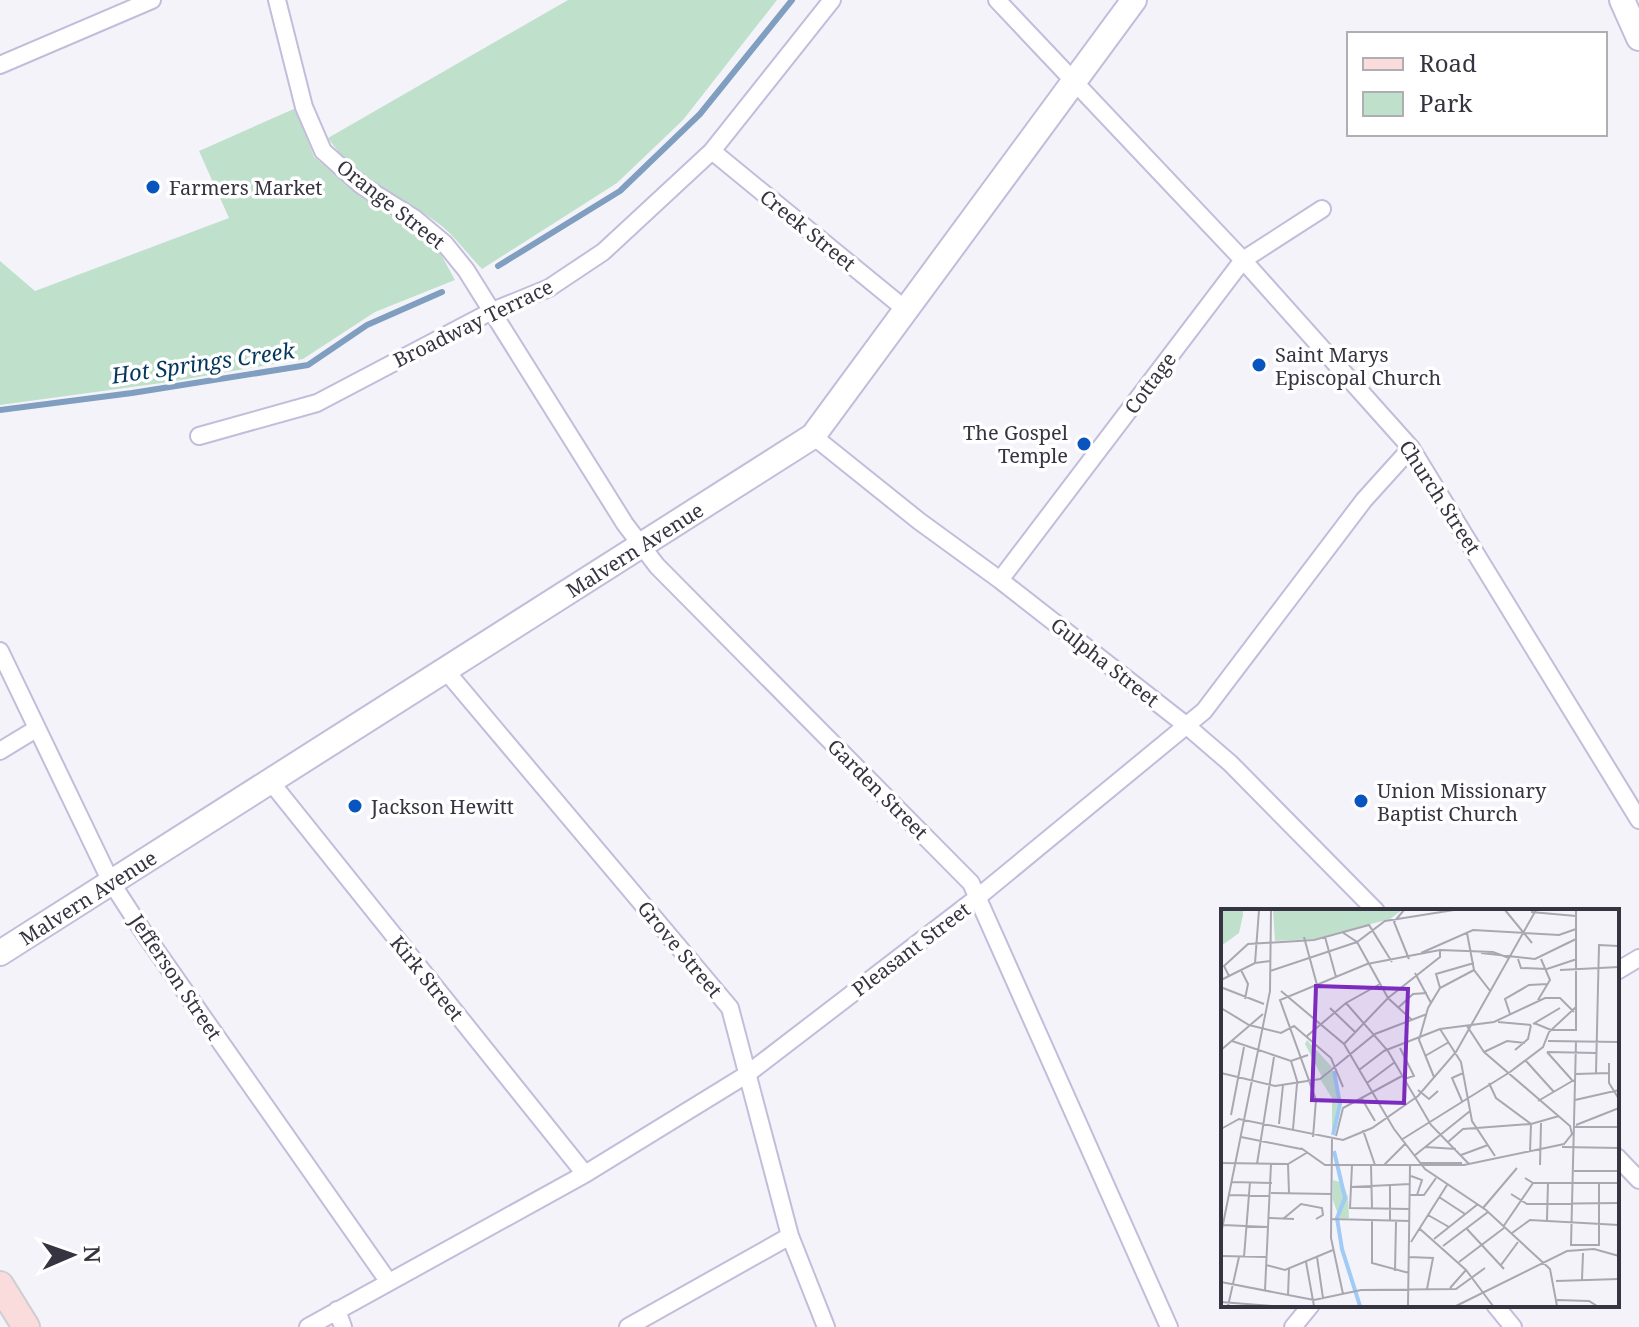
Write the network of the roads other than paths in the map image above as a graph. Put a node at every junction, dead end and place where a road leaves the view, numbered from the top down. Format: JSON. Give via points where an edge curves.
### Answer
{"nodes":[{"id":1,"x":152,"y":0,"type":"edge"},
{"id":2,"x":277,"y":0,"type":"edge"},
{"id":3,"x":832,"y":0,"type":"edge"},
{"id":4,"x":997,"y":0,"type":"edge"},
{"id":5,"x":1134,"y":0,"type":"edge"},
{"id":6,"x":0,"y":65,"type":"edge"},
{"id":7,"x":1073,"y":82,"type":"junction"},
{"id":8,"x":712,"y":151,"type":"junction"},
{"id":9,"x":1322,"y":209,"type":"dead end"},
{"id":10,"x":1243,"y":260,"type":"junction"},
{"id":11,"x":905,"y":309,"type":"junction"},
{"id":12,"x":490,"y":312,"type":"junction"},
{"id":13,"x":199,"y":436,"type":"dead end"},
{"id":14,"x":813,"y":436,"type":"junction"},
{"id":15,"x":1411,"y":448,"type":"junction"},
{"id":16,"x":641,"y":546,"type":"junction"},
{"id":17,"x":1000,"y":580,"type":"junction"},
{"id":18,"x":0,"y":651,"type":"edge"},
{"id":19,"x":446,"y":671,"type":"junction"},
{"id":20,"x":1187,"y":726,"type":"junction"},
{"id":21,"x":36,"y":729,"type":"junction"},
{"id":22,"x":0,"y":751,"type":"edge"},
{"id":23,"x":270,"y":781,"type":"junction"},
{"id":24,"x":1639,"y":820,"type":"edge"},
{"id":25,"x":111,"y":882,"type":"junction"},
{"id":26,"x":978,"y":897,"type":"junction"},
{"id":27,"x":1374,"y":909,"type":"edge"},
{"id":28,"x":0,"y":953,"type":"edge"},
{"id":29,"x":1639,"y":958,"type":"edge"},
{"id":30,"x":1619,"y":970,"type":"edge"},
{"id":31,"x":746,"y":1075,"type":"junction"},
{"id":32,"x":1619,"y":1159,"type":"edge"},
{"id":33,"x":585,"y":1174,"type":"junction"},
{"id":34,"x":1639,"y":1180,"type":"edge"},
{"id":35,"x":790,"y":1236,"type":"junction"},
{"id":36,"x":388,"y":1281,"type":"junction"},
{"id":37,"x":0,"y":1285,"type":"edge"},
{"id":38,"x":1309,"y":1307,"type":"edge"},
{"id":39,"x":1497,"y":1307,"type":"edge"},
{"id":40,"x":337,"y":1310,"type":"junction"},
{"id":41,"x":26,"y":1327,"type":"edge"},
{"id":42,"x":308,"y":1327,"type":"edge"},
{"id":43,"x":343,"y":1327,"type":"edge"},
{"id":44,"x":628,"y":1327,"type":"edge"},
{"id":45,"x":826,"y":1327,"type":"edge"},
{"id":46,"x":1169,"y":1327,"type":"edge"},
{"id":47,"x":1293,"y":1327,"type":"edge"},
{"id":48,"x":1513,"y":1327,"type":"edge"}],
"edges":[{"from":1,"to":6,"type":"street"},
{"from":2,"to":12,"type":"street","name":"Orange Street","via":[[304,107],[323,151],[361,185],[445,244]]},
{"from":3,"to":8,"type":"street","name":"Broadway Terrace"},
{"from":4,"to":7,"type":"street","name":"Church Street"},
{"from":5,"to":7,"type":"main road","name":"Malvern Avenue"},
{"from":7,"to":10,"type":"street","name":"Church Street"},
{"from":7,"to":11,"type":"main road","name":"Malvern Avenue"},
{"from":8,"to":11,"type":"street","name":"Creek Street"},
{"from":8,"to":12,"type":"street","name":"Broadway Terrace","via":[[603,252],[549,288]]},
{"from":9,"to":10,"type":"street","name":"Cottage"},
{"from":10,"to":15,"type":"street","name":"Church Street"},
{"from":10,"to":17,"type":"street","name":"Cottage"},
{"from":11,"to":14,"type":"main road","name":"Malvern Avenue"},
{"from":12,"to":13,"type":"street","name":"Broadway Terrace","via":[[317,403]]},
{"from":12,"to":16,"type":"street","name":"Garden Street"},
{"from":14,"to":16,"type":"main road","name":"Malvern Avenue"},
{"from":14,"to":17,"type":"street","name":"Gulpha Street"},
{"from":15,"to":20,"type":"street","name":"Pleasant Street"},
{"from":15,"to":24,"type":"street","name":"Church Street"},
{"from":16,"to":19,"type":"main road","name":"Malvern Avenue"},
{"from":16,"to":26,"type":"street","name":"Garden Street","via":[[971,883]]},
{"from":17,"to":20,"type":"street","name":"Gulpha Street"},
{"from":18,"to":21,"type":"street","name":"Jefferson Street"},
{"from":19,"to":23,"type":"main road","name":"Malvern Avenue"},
{"from":19,"to":31,"type":"street","name":"Grove Street","via":[[730,1008]]},
{"from":20,"to":26,"type":"street","name":"Pleasant Street"},
{"from":20,"to":27,"type":"street","name":"Gulpha Street"},
{"from":21,"to":22,"type":"street"},
{"from":21,"to":25,"type":"street","name":"Jefferson Street"},
{"from":23,"to":25,"type":"main road","name":"Malvern Avenue"},
{"from":23,"to":33,"type":"street","name":"Kirk Street"},
{"from":25,"to":28,"type":"main road","name":"Malvern Avenue"},
{"from":25,"to":36,"type":"street","name":"Jefferson Street"},
{"from":26,"to":31,"type":"street","name":"Pleasant Street"},
{"from":26,"to":46,"type":"street","name":"Garden Street"},
{"from":29,"to":30,"type":"street"},
{"from":31,"to":33,"type":"street","name":"Pleasant Street"},
{"from":31,"to":35,"type":"street","name":"Grove Street"},
{"from":32,"to":34,"type":"street"},
{"from":33,"to":36,"type":"street","name":"Pleasant Street"},
{"from":35,"to":44,"type":"street"},
{"from":35,"to":45,"type":"street","name":"Grove Street"},
{"from":36,"to":40,"type":"street","name":"Pleasant Street"},
{"from":37,"to":41,"type":"main road"},
{"from":38,"to":47,"type":"street"},
{"from":39,"to":48,"type":"street"},
{"from":40,"to":42,"type":"street","name":"Pleasant Street"},
{"from":40,"to":43,"type":"street"}]}
